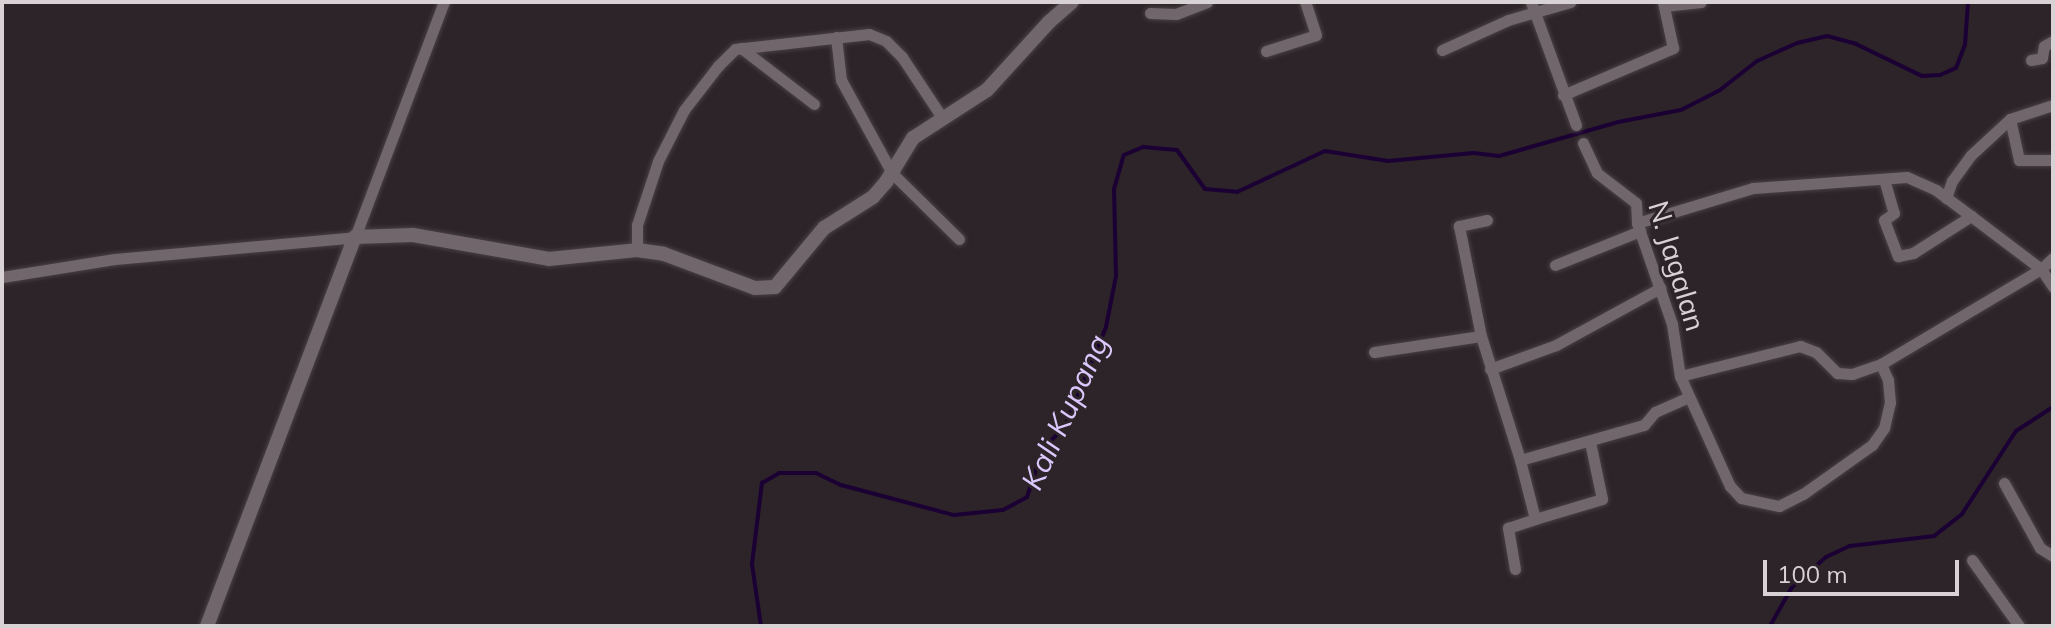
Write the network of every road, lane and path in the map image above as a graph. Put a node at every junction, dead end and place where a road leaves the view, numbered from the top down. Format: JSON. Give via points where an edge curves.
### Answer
{"nodes":[{"id":1,"x":444,"y":2,"type":"edge"},
{"id":2,"x":1072,"y":2,"type":"edge"},
{"id":3,"x":1207,"y":2,"type":"edge"},
{"id":4,"x":1305,"y":2,"type":"edge"},
{"id":5,"x":1570,"y":2,"type":"edge"},
{"id":6,"x":1701,"y":2,"type":"edge"},
{"id":7,"x":1663,"y":4,"type":"edge"},
{"id":8,"x":1533,"y":6,"type":"edge"},
{"id":9,"x":1150,"y":13,"type":"dead end"},
{"id":10,"x":2053,"y":28,"type":"edge"},
{"id":11,"x":836,"y":37,"type":"junction"},
{"id":12,"x":2053,"y":40,"type":"edge"},
{"id":13,"x":741,"y":48,"type":"junction"},
{"id":14,"x":1442,"y":50,"type":"dead end"},
{"id":15,"x":1266,"y":51,"type":"dead end"},
{"id":16,"x":2031,"y":60,"type":"dead end"},
{"id":17,"x":1563,"y":95,"type":"junction"},
{"id":18,"x":814,"y":104,"type":"dead end"},
{"id":19,"x":2053,"y":105,"type":"edge"},
{"id":20,"x":943,"y":119,"type":"junction"},
{"id":21,"x":2010,"y":119,"type":"junction"},
{"id":22,"x":1576,"y":125,"type":"dead end"},
{"id":23,"x":1583,"y":143,"type":"dead end"},
{"id":24,"x":2053,"y":160,"type":"edge"},
{"id":25,"x":892,"y":173,"type":"junction"},
{"id":26,"x":1884,"y":179,"type":"junction"},
{"id":27,"x":1946,"y":198,"type":"junction"},
{"id":28,"x":1971,"y":216,"type":"junction"},
{"id":29,"x":1487,"y":220,"type":"dead end"},
{"id":30,"x":1639,"y":227,"type":"junction"},
{"id":31,"x":355,"y":237,"type":"junction"},
{"id":32,"x":959,"y":239,"type":"dead end"},
{"id":33,"x":637,"y":250,"type":"junction"},
{"id":34,"x":2053,"y":258,"type":"edge"},
{"id":35,"x":1555,"y":265,"type":"dead end"},
{"id":36,"x":2041,"y":269,"type":"junction"},
{"id":37,"x":2,"y":277,"type":"edge"},
{"id":38,"x":2053,"y":287,"type":"edge"},
{"id":39,"x":1660,"y":288,"type":"junction"},
{"id":40,"x":1481,"y":336,"type":"junction"},
{"id":41,"x":1374,"y":352,"type":"dead end"},
{"id":42,"x":1881,"y":364,"type":"junction"},
{"id":43,"x":1490,"y":369,"type":"junction"},
{"id":44,"x":1680,"y":376,"type":"junction"},
{"id":45,"x":1689,"y":397,"type":"junction"},
{"id":46,"x":1590,"y":442,"type":"junction"},
{"id":47,"x":1520,"y":460,"type":"junction"},
{"id":48,"x":2004,"y":483,"type":"dead end"},
{"id":49,"x":1535,"y":519,"type":"junction"},
{"id":50,"x":2053,"y":556,"type":"edge"},
{"id":51,"x":1972,"y":560,"type":"dead end"},
{"id":52,"x":1515,"y":569,"type":"dead end"},
{"id":53,"x":207,"y":626,"type":"edge"},
{"id":54,"x":2019,"y":626,"type":"edge"}],
"edges":[{"from":1,"to":31,"type":"street"},
{"from":2,"to":20,"type":"street","via":[[987,90]]},
{"from":3,"to":9,"type":"street","via":[[1169,15]]},
{"from":4,"to":15,"type":"street","via":[[1316,35]]},
{"from":5,"to":8,"type":"street"},
{"from":6,"to":7,"type":"street"},
{"from":7,"to":17,"type":"street","via":[[1673,48]]},
{"from":8,"to":14,"type":"street"},
{"from":8,"to":17,"type":"street"},
{"from":10,"to":12,"type":"street"},
{"from":11,"to":13,"type":"street"},
{"from":11,"to":20,"type":"street","via":[[869,34],[886,41]]},
{"from":11,"to":25,"type":"street","via":[[841,80]]},
{"from":12,"to":16,"type":"street","via":[[2044,46],[2042,58]]},
{"from":13,"to":18,"type":"street"},
{"from":13,"to":33,"type":"street","via":[[718,66],[684,110],[641,207]]},
{"from":17,"to":22,"type":"street"},
{"from":19,"to":21,"type":"street"},
{"from":20,"to":25,"type":"street","via":[[913,138]]},
{"from":21,"to":24,"type":"street","via":[[2019,160]]},
{"from":21,"to":27,"type":"street","via":[[1971,155]]},
{"from":23,"to":30,"type":"street","name":"N. Jagalan","via":[[1597,173],[1636,203]]},
{"from":25,"to":32,"type":"street"},
{"from":25,"to":33,"type":"street","via":[[873,197],[824,228],[775,287],[755,288],[664,254]]},
{"from":26,"to":27,"type":"street","via":[[1918,180]]},
{"from":26,"to":28,"type":"street","via":[[1894,213],[1884,220],[1898,256],[1913,253]]},
{"from":26,"to":30,"type":"street","via":[[1753,188]]},
{"from":27,"to":28,"type":"street"},
{"from":28,"to":36,"type":"street"},
{"from":29,"to":40,"type":"street","via":[[1459,226]]},
{"from":30,"to":35,"type":"street"},
{"from":30,"to":39,"type":"street","name":"N. Jagalan"},
{"from":31,"to":33,"type":"street","via":[[413,235],[549,259]]},
{"from":31,"to":37,"type":"street","via":[[115,259]]},
{"from":31,"to":53,"type":"street"},
{"from":34,"to":36,"type":"street","name":"N. Jagalan"},
{"from":36,"to":38,"type":"street"},
{"from":36,"to":42,"type":"street","name":"N. Jagalan"},
{"from":39,"to":43,"type":"street","via":[[1556,345]]},
{"from":39,"to":44,"type":"street","name":"N. Jagalan"},
{"from":40,"to":41,"type":"street"},
{"from":40,"to":43,"type":"street"},
{"from":42,"to":44,"type":"street","name":"N. Jagalan","via":[[1837,373],[1816,352],[1800,346]]},
{"from":42,"to":45,"type":"street","name":"N. Jagalan","via":[[1890,403],[1884,428],[1872,445],[1779,506],[1741,498],[1730,486]]},
{"from":43,"to":47,"type":"street"},
{"from":44,"to":45,"type":"street","name":"N. Jagalan"},
{"from":45,"to":46,"type":"street","via":[[1655,412],[1644,425]]},
{"from":46,"to":47,"type":"street"},
{"from":46,"to":49,"type":"street","via":[[1602,499]]},
{"from":47,"to":49,"type":"street"},
{"from":48,"to":50,"type":"street","via":[[2040,548]]},
{"from":49,"to":52,"type":"street","via":[[1508,528]]},
{"from":51,"to":54,"type":"street"}]}
